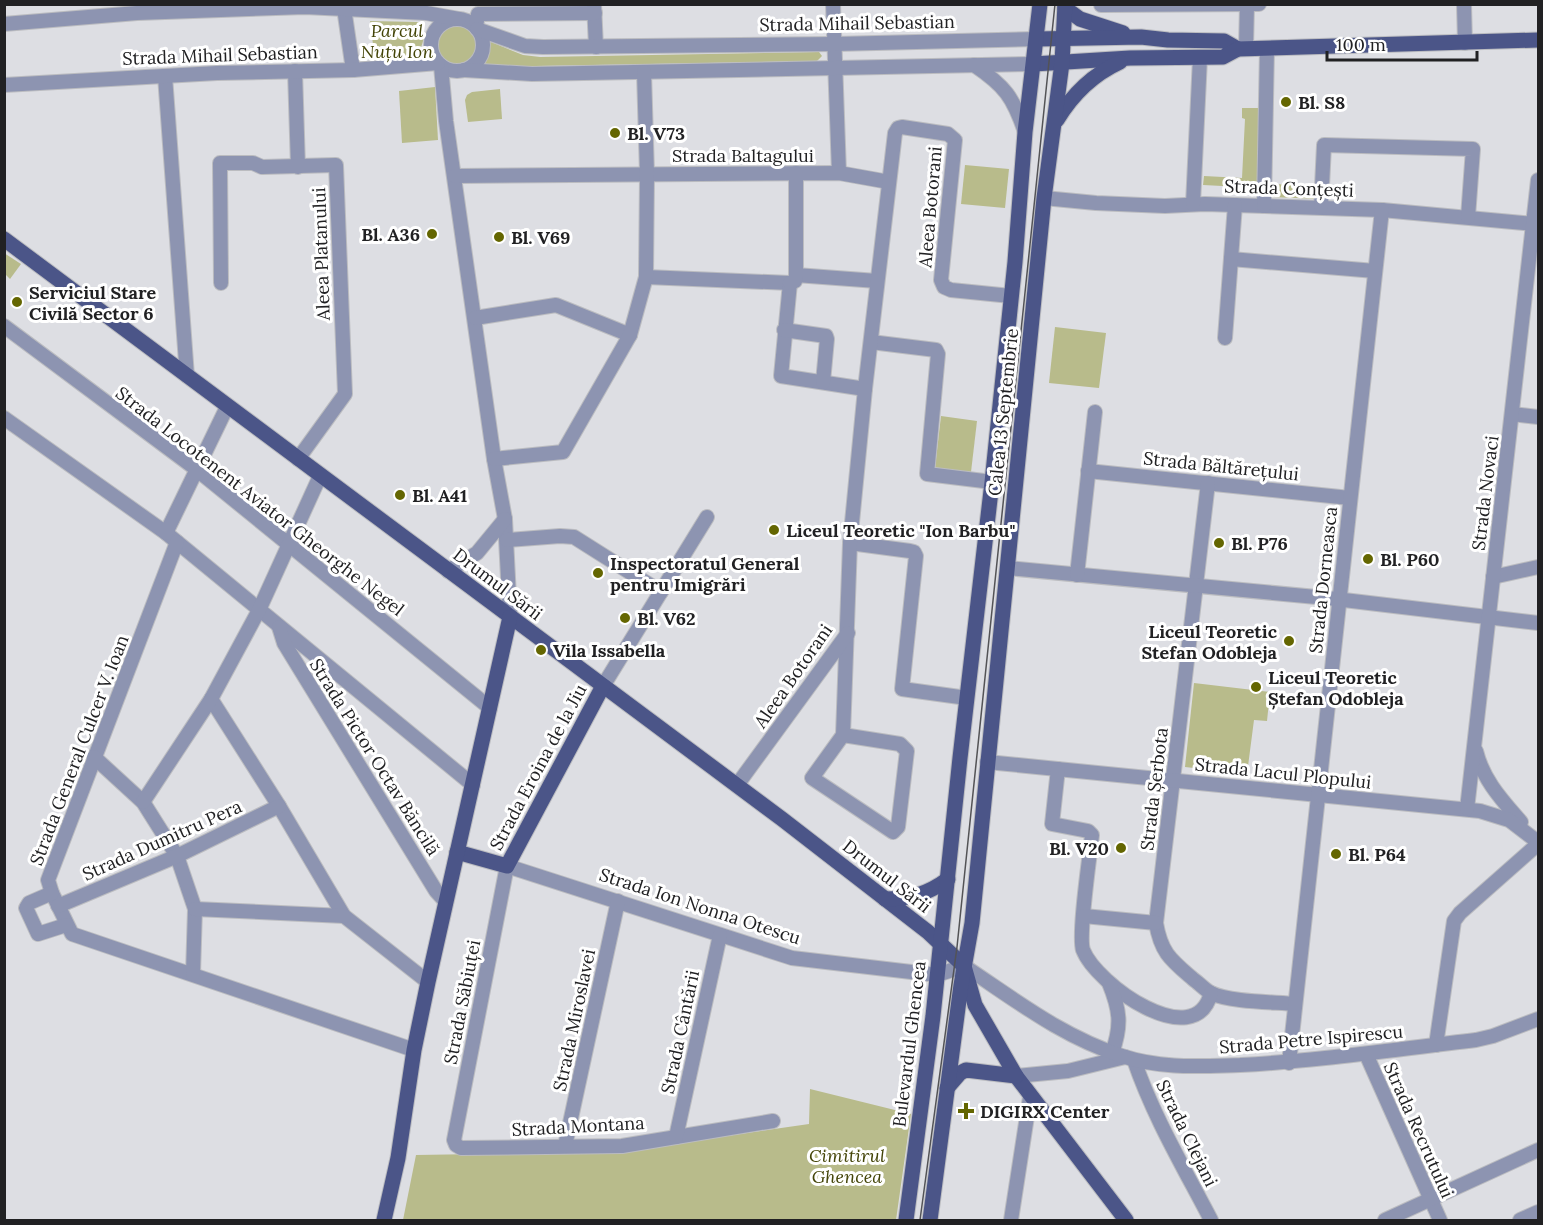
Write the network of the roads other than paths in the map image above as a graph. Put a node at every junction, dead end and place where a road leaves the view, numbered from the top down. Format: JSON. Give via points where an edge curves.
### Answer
{"nodes":[{"id":1,"x":833,"y":4,"type":"edge"},
{"id":2,"x":1040,"y":4,"type":"edge"},
{"id":3,"x":1259,"y":4,"type":"edge"},
{"id":4,"x":1464,"y":4,"type":"edge"},
{"id":5,"x":1101,"y":5,"type":"edge"},
{"id":6,"x":1247,"y":5,"type":"edge"},
{"id":7,"x":1065,"y":6,"type":"edge"},
{"id":8,"x":344,"y":8,"type":"junction"},
{"id":9,"x":594,"y":9,"type":"edge"},
{"id":10,"x":459,"y":19,"type":"junction"},
{"id":11,"x":4,"y":24,"type":"edge"},
{"id":12,"x":477,"y":28,"type":"junction"},
{"id":13,"x":1140,"y":37,"type":"junction"},
{"id":14,"x":1037,"y":39,"type":"junction"},
{"id":15,"x":1064,"y":39,"type":"junction"},
{"id":16,"x":1539,"y":40,"type":"edge"},
{"id":17,"x":1465,"y":43,"type":"junction"},
{"id":18,"x":835,"y":44,"type":"junction"},
{"id":19,"x":596,"y":47,"type":"junction"},
{"id":20,"x":1267,"y":48,"type":"junction"},
{"id":21,"x":1242,"y":49,"type":"junction"},
{"id":22,"x":1130,"y":58,"type":"junction"},
{"id":23,"x":1200,"y":58,"type":"junction"},
{"id":24,"x":1062,"y":63,"type":"junction"},
{"id":25,"x":1034,"y":64,"type":"junction"},
{"id":26,"x":439,"y":65,"type":"junction"},
{"id":27,"x":974,"y":65,"type":"junction"},
{"id":28,"x":835,"y":68,"type":"junction"},
{"id":29,"x":353,"y":70,"type":"junction"},
{"id":30,"x":460,"y":71,"type":"junction"},
{"id":31,"x":295,"y":72,"type":"junction"},
{"id":32,"x":644,"y":72,"type":"junction"},
{"id":33,"x":165,"y":76,"type":"junction"},
{"id":34,"x":4,"y":85,"type":"edge"},
{"id":35,"x":442,"y":87,"type":"junction"},
{"id":36,"x":1055,"y":122,"type":"junction"},
{"id":37,"x":1025,"y":132,"type":"junction"},
{"id":38,"x":298,"y":166,"type":"junction"},
{"id":39,"x":839,"y":172,"type":"junction"},
{"id":40,"x":796,"y":173,"type":"junction"},
{"id":41,"x":646,"y":174,"type":"junction"},
{"id":42,"x":455,"y":176,"type":"junction"},
{"id":43,"x":1539,"y":180,"type":"edge"},
{"id":44,"x":889,"y":182,"type":"junction"},
{"id":45,"x":1044,"y":198,"type":"junction"},
{"id":46,"x":1193,"y":204,"type":"junction"},
{"id":47,"x":1235,"y":205,"type":"junction"},
{"id":48,"x":1264,"y":206,"type":"junction"},
{"id":49,"x":1321,"y":207,"type":"junction"},
{"id":50,"x":1382,"y":210,"type":"junction"},
{"id":51,"x":1468,"y":217,"type":"junction"},
{"id":52,"x":1533,"y":224,"type":"junction"},
{"id":53,"x":4,"y":239,"type":"edge"},
{"id":54,"x":1231,"y":259,"type":"junction"},
{"id":55,"x":1534,"y":261,"type":"edge"},
{"id":56,"x":1375,"y":271,"type":"junction"},
{"id":57,"x":646,"y":277,"type":"junction"},
{"id":58,"x":793,"y":279,"type":"junction"},
{"id":59,"x":878,"y":281,"type":"junction"},
{"id":60,"x":221,"y":283,"type":"dead end"},
{"id":61,"x":1011,"y":296,"type":"junction"},
{"id":62,"x":475,"y":318,"type":"junction"},
{"id":63,"x":4,"y":326,"type":"edge"},
{"id":64,"x":784,"y":330,"type":"junction"},
{"id":65,"x":632,"y":332,"type":"junction"},
{"id":66,"x":1225,"y":338,"type":"dead end"},
{"id":67,"x":870,"y":342,"type":"junction"},
{"id":68,"x":187,"y":376,"type":"junction"},
{"id":69,"x":823,"y":382,"type":"junction"},
{"id":70,"x":865,"y":389,"type":"junction"},
{"id":71,"x":227,"y":407,"type":"junction"},
{"id":72,"x":1095,"y":412,"type":"dead end"},
{"id":73,"x":1512,"y":414,"type":"junction"},
{"id":74,"x":1539,"y":417,"type":"edge"},
{"id":75,"x":4,"y":418,"type":"edge"},
{"id":76,"x":298,"y":459,"type":"junction"},
{"id":77,"x":494,"y":459,"type":"junction"},
{"id":78,"x":196,"y":469,"type":"junction"},
{"id":79,"x":1088,"y":471,"type":"junction"},
{"id":80,"x":320,"y":476,"type":"junction"},
{"id":81,"x":992,"y":482,"type":"junction"},
{"id":82,"x":1208,"y":483,"type":"junction"},
{"id":83,"x":1350,"y":498,"type":"junction"},
{"id":84,"x":707,"y":517,"type":"dead end"},
{"id":85,"x":505,"y":519,"type":"junction"},
{"id":86,"x":166,"y":533,"type":"junction"},
{"id":87,"x":507,"y":540,"type":"junction"},
{"id":88,"x":177,"y":542,"type":"junction"},
{"id":89,"x":850,"y":543,"type":"junction"},
{"id":90,"x":288,"y":544,"type":"junction"},
{"id":91,"x":1539,"y":567,"type":"edge"},
{"id":92,"x":1007,"y":568,"type":"junction"},
{"id":93,"x":448,"y":571,"type":"junction"},
{"id":94,"x":1077,"y":574,"type":"junction"},
{"id":95,"x":1493,"y":577,"type":"junction"},
{"id":96,"x":1196,"y":585,"type":"junction"},
{"id":97,"x":661,"y":592,"type":"junction"},
{"id":98,"x":1339,"y":599,"type":"junction"},
{"id":99,"x":259,"y":610,"type":"junction"},
{"id":100,"x":510,"y":617,"type":"junction"},
{"id":101,"x":1488,"y":618,"type":"junction"},
{"id":102,"x":1539,"y":623,"type":"edge"},
{"id":103,"x":279,"y":627,"type":"junction"},
{"id":104,"x":848,"y":633,"type":"junction"},
{"id":105,"x":603,"y":686,"type":"junction"},
{"id":106,"x":967,"y":698,"type":"junction"},
{"id":107,"x":211,"y":699,"type":"junction"},
{"id":108,"x":490,"y":708,"type":"junction"},
{"id":109,"x":843,"y":735,"type":"junction"},
{"id":110,"x":1474,"y":743,"type":"junction"},
{"id":111,"x":94,"y":757,"type":"junction"},
{"id":112,"x":987,"y":762,"type":"junction"},
{"id":113,"x":1058,"y":769,"type":"junction"},
{"id":114,"x":1173,"y":780,"type":"junction"},
{"id":115,"x":472,"y":785,"type":"junction"},
{"id":116,"x":737,"y":785,"type":"junction"},
{"id":117,"x":1317,"y":794,"type":"junction"},
{"id":118,"x":143,"y":802,"type":"junction"},
{"id":119,"x":279,"y":806,"type":"junction"},
{"id":120,"x":1467,"y":809,"type":"junction"},
{"id":121,"x":1539,"y":842,"type":"edge"},
{"id":122,"x":456,"y":852,"type":"junction"},
{"id":123,"x":177,"y":856,"type":"junction"},
{"id":124,"x":507,"y":866,"type":"junction"},
{"id":125,"x":948,"y":879,"type":"junction"},
{"id":126,"x":885,"y":899,"type":"junction"},
{"id":127,"x":55,"y":900,"type":"junction"},
{"id":128,"x":618,"y":901,"type":"junction"},
{"id":129,"x":446,"y":903,"type":"junction"},
{"id":130,"x":195,"y":909,"type":"junction"},
{"id":131,"x":344,"y":916,"type":"junction"},
{"id":132,"x":1084,"y":916,"type":"junction"},
{"id":133,"x":1156,"y":923,"type":"junction"},
{"id":134,"x":66,"y":925,"type":"junction"},
{"id":135,"x":720,"y":935,"type":"junction"},
{"id":136,"x":941,"y":944,"type":"junction"},
{"id":137,"x":964,"y":966,"type":"junction"},
{"id":138,"x":193,"y":974,"type":"junction"},
{"id":139,"x":937,"y":975,"type":"junction"},
{"id":140,"x":428,"y":982,"type":"junction"},
{"id":141,"x":1109,"y":982,"type":"junction"},
{"id":142,"x":1211,"y":993,"type":"junction"},
{"id":143,"x":1294,"y":1004,"type":"junction"},
{"id":144,"x":1539,"y":1019,"type":"edge"},
{"id":145,"x":1436,"y":1045,"type":"junction"},
{"id":146,"x":414,"y":1050,"type":"junction"},
{"id":147,"x":1366,"y":1054,"type":"junction"},
{"id":148,"x":1124,"y":1057,"type":"junction"},
{"id":149,"x":1289,"y":1062,"type":"junction"},
{"id":150,"x":1016,"y":1076,"type":"junction"},
{"id":151,"x":947,"y":1088,"type":"junction"},
{"id":152,"x":1030,"y":1097,"type":"junction"},
{"id":153,"x":773,"y":1121,"type":"dead end"},
{"id":154,"x":676,"y":1137,"type":"junction"},
{"id":155,"x":456,"y":1145,"type":"joint"},
{"id":156,"x":565,"y":1146,"type":"junction"},
{"id":157,"x":1539,"y":1150,"type":"edge"},
{"id":158,"x":1430,"y":1200,"type":"junction"},
{"id":159,"x":1539,"y":1212,"type":"edge"},
{"id":160,"x":1012,"y":1220,"type":"edge"},
{"id":161,"x":384,"y":1221,"type":"edge"},
{"id":162,"x":906,"y":1221,"type":"edge"},
{"id":163,"x":930,"y":1221,"type":"edge"},
{"id":164,"x":1126,"y":1221,"type":"edge"},
{"id":165,"x":1211,"y":1221,"type":"edge"},
{"id":166,"x":1385,"y":1221,"type":"edge"},
{"id":167,"x":1440,"y":1221,"type":"edge"},
{"id":168,"x":1520,"y":1221,"type":"edge"}],
"edges":[{"from":1,"to":18,"type":"street"},
{"from":2,"to":14,"type":"main road","name":"Calea 13 Septembrie"},
{"from":3,"to":6,"type":"street"},
{"from":4,"to":17,"type":"street"},
{"from":5,"to":6,"type":"street"},
{"from":6,"to":21,"type":"street"},
{"from":7,"to":13,"type":"main road","via":[[1087,22]]},
{"from":7,"to":15,"type":"main road","name":"Calea 13 Septembrie"},
{"from":8,"to":10,"type":"street"},
{"from":8,"to":11,"type":"street","via":[[137,13]]},
{"from":8,"to":29,"type":"street"},
{"from":9,"to":12,"type":"street","via":[[478,14]]},
{"from":9,"to":19,"type":"street"},
{"from":10,"to":12,"type":"street"},
{"from":10,"to":26,"type":"street","via":[[443,23],[432,36],[431,52]]},
{"from":12,"to":19,"type":"street","name":"Strada Mihail Sebastian","via":[[525,46]]},
{"from":12,"to":30,"type":"street","via":[[482,53],[471,67]]},
{"from":13,"to":15,"type":"main road","name":"Strada Mihail Sebastian"},
{"from":13,"to":21,"type":"main road","name":"Strada Mihail Sebastian","via":[[1224,41]]},
{"from":14,"to":15,"type":"main road","name":"Strada Mihail Sebastian"},
{"from":14,"to":18,"type":"street","name":"Strada Mihail Sebastian"},
{"from":14,"to":25,"type":"main road","name":"Calea 13 Septembrie"},
{"from":15,"to":24,"type":"main road","name":"Calea 13 Septembrie"},
{"from":16,"to":17,"type":"main road","name":"Strada Mihail Sebastian"},
{"from":17,"to":20,"type":"main road","name":"Strada Mihail Sebastian"},
{"from":18,"to":19,"type":"street","name":"Strada Mihail Sebastian"},
{"from":18,"to":28,"type":"street"},
{"from":20,"to":21,"type":"main road","name":"Strada Mihail Sebastian"},
{"from":20,"to":48,"type":"street"},
{"from":21,"to":23,"type":"main road","name":"Strada Mihail Sebastian","via":[[1223,57]]},
{"from":22,"to":23,"type":"main road","name":"Strada Mihail Sebastian"},
{"from":22,"to":24,"type":"main road","name":"Strada Mihail Sebastian"},
{"from":22,"to":36,"type":"main road","via":[[1081,89]]},
{"from":23,"to":46,"type":"street"},
{"from":24,"to":25,"type":"main road","name":"Strada Mihail Sebastian"},
{"from":24,"to":36,"type":"main road","name":"Calea 13 Septembrie"},
{"from":25,"to":27,"type":"street","name":"Strada Mihail Sebastian"},
{"from":25,"to":37,"type":"main road","name":"Calea 13 Septembrie"},
{"from":26,"to":29,"type":"street","name":"Strada Mihail Sebastian"},
{"from":26,"to":30,"type":"street"},
{"from":26,"to":35,"type":"street"},
{"from":27,"to":28,"type":"street","name":"Strada Mihail Sebastian"},
{"from":27,"to":37,"type":"street","via":[[1008,93]]},
{"from":28,"to":32,"type":"street","name":"Strada Mihail Sebastian"},
{"from":28,"to":39,"type":"street"},
{"from":29,"to":31,"type":"street","name":"Strada Mihail Sebastian"},
{"from":30,"to":32,"type":"street","name":"Strada Mihail Sebastian"},
{"from":30,"to":35,"type":"street","via":[[447,78]]},
{"from":31,"to":33,"type":"street","name":"Strada Mihail Sebastian"},
{"from":31,"to":38,"type":"street","name":"Aleea Platanului"},
{"from":32,"to":41,"type":"street","name":"Strada Baltagului"},
{"from":33,"to":34,"type":"street","name":"Strada Mihail Sebastian"},
{"from":33,"to":68,"type":"street"},
{"from":35,"to":42,"type":"street"},
{"from":36,"to":45,"type":"main road","name":"Calea 13 Septembrie"},
{"from":37,"to":61,"type":"main road","name":"Calea 13 Septembrie"},
{"from":38,"to":60,"type":"street","via":[[220,163]]},
{"from":38,"to":76,"type":"street","name":"Aleea Platanului","via":[[336,165],[345,394]]},
{"from":39,"to":40,"type":"street","name":"Strada Baltagului"},
{"from":39,"to":44,"type":"street"},
{"from":40,"to":41,"type":"street","name":"Strada Baltagului"},
{"from":40,"to":58,"type":"street"},
{"from":41,"to":42,"type":"street","name":"Strada Baltagului"},
{"from":41,"to":57,"type":"street","name":"Strada Baltagului"},
{"from":42,"to":62,"type":"street"},
{"from":43,"to":52,"type":"street","name":"Strada Novaci"},
{"from":44,"to":59,"type":"street","name":"Aleea Botorani"},
{"from":44,"to":61,"type":"street","name":"Aleea Botorani","via":[[897,128],[952,136],[954,162],[941,280],[951,290]]},
{"from":45,"to":46,"type":"street","name":"Strada Conțești","via":[[1165,206]]},
{"from":45,"to":92,"type":"main road","name":"Calea 13 Septembrie"},
{"from":46,"to":47,"type":"street","name":"Strada Conțești"},
{"from":47,"to":48,"type":"street","name":"Strada Conțești"},
{"from":47,"to":54,"type":"street"},
{"from":48,"to":49,"type":"street","name":"Strada Conțești"},
{"from":49,"to":50,"type":"street","name":"Strada Conțești"},
{"from":49,"to":51,"type":"street","via":[[1324,145],[1473,149]]},
{"from":50,"to":51,"type":"street","name":"Strada Conțești"},
{"from":50,"to":56,"type":"street","name":"Strada Dorneasca"},
{"from":51,"to":52,"type":"street","name":"Strada Conțești"},
{"from":52,"to":55,"type":"street","name":"Strada Novaci"},
{"from":53,"to":68,"type":"main road","name":"Drumul Sării"},
{"from":54,"to":56,"type":"street"},
{"from":54,"to":66,"type":"street"},
{"from":55,"to":73,"type":"street","name":"Strada Novaci"},
{"from":56,"to":83,"type":"street","name":"Strada Dorneasca"},
{"from":57,"to":58,"type":"street"},
{"from":57,"to":65,"type":"street","name":"Strada Baltagului"},
{"from":58,"to":59,"type":"street"},
{"from":58,"to":64,"type":"street"},
{"from":59,"to":67,"type":"street","name":"Aleea Botorani"},
{"from":61,"to":81,"type":"main road","name":"Calea 13 Septembrie"},
{"from":62,"to":65,"type":"street","via":[[556,305]]},
{"from":62,"to":77,"type":"street"},
{"from":63,"to":78,"type":"street","name":"Strada Locotenent Aviator Gheorghe Negel"},
{"from":64,"to":69,"type":"street","via":[[781,376]]},
{"from":64,"to":69,"type":"street","via":[[826,336]]},
{"from":65,"to":77,"type":"street","name":"Strada Baltagului","via":[[563,452]]},
{"from":67,"to":70,"type":"street","name":"Aleea Botorani"},
{"from":67,"to":81,"type":"street","via":[[936,350],[927,474]]},
{"from":68,"to":71,"type":"main road","name":"Drumul Sării"},
{"from":69,"to":70,"type":"street"},
{"from":70,"to":89,"type":"street","name":"Aleea Botorani"},
{"from":71,"to":76,"type":"main road","name":"Drumul Sării"},
{"from":71,"to":78,"type":"street"},
{"from":72,"to":79,"type":"street"},
{"from":73,"to":74,"type":"street"},
{"from":73,"to":95,"type":"street","name":"Strada Novaci"},
{"from":75,"to":86,"type":"street"},
{"from":76,"to":80,"type":"main road","name":"Drumul Sării"},
{"from":77,"to":85,"type":"street"},
{"from":78,"to":86,"type":"street"},
{"from":78,"to":90,"type":"street","name":"Strada Locotenent Aviator Gheorghe Negel"},
{"from":79,"to":82,"type":"street","name":"Strada Băltărețului"},
{"from":79,"to":94,"type":"street"},
{"from":80,"to":90,"type":"street"},
{"from":80,"to":93,"type":"main road","name":"Drumul Sării"},
{"from":81,"to":106,"type":"main road","name":"Calea 13 Septembrie"},
{"from":82,"to":83,"type":"street","name":"Strada Băltărețului"},
{"from":82,"to":96,"type":"street","name":"Strada Șerbota"},
{"from":83,"to":98,"type":"street","name":"Strada Dorneasca"},
{"from":84,"to":97,"type":"street"},
{"from":85,"to":87,"type":"street"},
{"from":85,"to":93,"type":"street","via":[[477,553]]},
{"from":86,"to":88,"type":"street"},
{"from":87,"to":97,"type":"street","via":[[574,537]]},
{"from":87,"to":100,"type":"street"},
{"from":88,"to":99,"type":"street"},
{"from":88,"to":111,"type":"street","name":"Strada General Culcer V. Ioan"},
{"from":89,"to":104,"type":"street","name":"Aleea Botorani"},
{"from":89,"to":106,"type":"street","via":[[910,551],[916,556],[902,689]]},
{"from":90,"to":99,"type":"street"},
{"from":90,"to":108,"type":"street","name":"Strada Locotenent Aviator Gheorghe Negel"},
{"from":91,"to":95,"type":"street"},
{"from":92,"to":94,"type":"street"},
{"from":92,"to":112,"type":"main road","name":"Calea 13 Septembrie"},
{"from":93,"to":100,"type":"main road","name":"Drumul Sării"},
{"from":94,"to":96,"type":"street"},
{"from":95,"to":101,"type":"street","name":"Strada Novaci"},
{"from":96,"to":98,"type":"street"},
{"from":96,"to":114,"type":"street","name":"Strada Șerbota"},
{"from":97,"to":105,"type":"street"},
{"from":98,"to":101,"type":"street"},
{"from":98,"to":117,"type":"street","name":"Strada Dorneasca"},
{"from":99,"to":103,"type":"street"},
{"from":99,"to":107,"type":"street"},
{"from":100,"to":105,"type":"main road","name":"Drumul Sării"},
{"from":100,"to":108,"type":"main road"},
{"from":101,"to":102,"type":"street"},
{"from":101,"to":110,"type":"street","name":"Strada Novaci"},
{"from":103,"to":115,"type":"street"},
{"from":103,"to":129,"type":"street","name":"Strada Pictor Octav Băncilă","via":[[284,643]]},
{"from":104,"to":109,"type":"street"},
{"from":104,"to":116,"type":"street","name":"Aleea Botorani"},
{"from":105,"to":116,"type":"main road","name":"Drumul Sării"},
{"from":105,"to":124,"type":"main road","name":"Strada Eroina de la Jiu"},
{"from":106,"to":125,"type":"main road","name":"Calea 13 Septembrie"},
{"from":107,"to":118,"type":"street"},
{"from":107,"to":119,"type":"street"},
{"from":108,"to":115,"type":"main road"},
{"from":109,"to":109,"type":"street","via":[[900,744],[906,750],[895,831],[889,831],[812,778]]},
{"from":110,"to":120,"type":"street","name":"Strada Novaci"},
{"from":110,"to":121,"type":"street","via":[[1482,771],[1492,787]]},
{"from":111,"to":118,"type":"street"},
{"from":111,"to":127,"type":"street","name":"Strada General Culcer V. Ioan","via":[[48,880]]},
{"from":112,"to":113,"type":"street","name":"Strada Lacul Plopului"},
{"from":112,"to":137,"type":"main road","name":"Calea 13 Septembrie","via":[[972,923]]},
{"from":113,"to":114,"type":"street","name":"Strada Lacul Plopului"},
{"from":113,"to":132,"type":"street","via":[[1052,824],[1092,835]]},
{"from":114,"to":117,"type":"street","name":"Strada Lacul Plopului"},
{"from":114,"to":133,"type":"street","name":"Strada Șerbota"},
{"from":115,"to":122,"type":"main road"},
{"from":116,"to":126,"type":"main road","name":"Drumul Sării"},
{"from":117,"to":120,"type":"street","name":"Strada Lacul Plopului"},
{"from":117,"to":143,"type":"street","name":"Strada Dorneasca"},
{"from":118,"to":123,"type":"street"},
{"from":119,"to":123,"type":"street","name":"Strada Dumitru Pera"},
{"from":119,"to":131,"type":"street"},
{"from":120,"to":121,"type":"street","name":"Strada Lacul Plopului","via":[[1509,820]]},
{"from":121,"to":145,"type":"street","via":[[1454,921]]},
{"from":122,"to":124,"type":"main road","name":"Strada Ion Nonna Otescu"},
{"from":122,"to":129,"type":"main road"},
{"from":123,"to":127,"type":"street","name":"Strada Dumitru Pera"},
{"from":123,"to":130,"type":"street"},
{"from":124,"to":128,"type":"street","name":"Strada Ion Nonna Otescu"},
{"from":124,"to":155,"type":"street","name":"Strada Săbiuței"},
{"from":125,"to":126,"type":"main road","via":[[926,893]]},
{"from":125,"to":136,"type":"main road","name":"Calea 13 Septembrie"},
{"from":126,"to":136,"type":"main road","name":"Drumul Sării"},
{"from":127,"to":134,"type":"street","name":"Strada General Culcer V. Ioan"},
{"from":127,"to":134,"type":"street","name":"Strada Dumitru Pera","via":[[29,903],[26,908],[38,934]]},
{"from":128,"to":135,"type":"street","name":"Strada Ion Nonna Otescu"},
{"from":128,"to":156,"type":"street","name":"Strada Miroslavei"},
{"from":129,"to":140,"type":"main road"},
{"from":130,"to":131,"type":"street"},
{"from":130,"to":138,"type":"street"},
{"from":131,"to":140,"type":"street"},
{"from":132,"to":133,"type":"street"},
{"from":132,"to":141,"type":"street","via":[[1084,951]]},
{"from":133,"to":142,"type":"street","name":"Strada Șerbota","via":[[1161,947],[1168,957]]},
{"from":134,"to":138,"type":"street","via":[[72,934]]},
{"from":135,"to":139,"type":"street","name":"Strada Ion Nonna Otescu","via":[[792,958]]},
{"from":135,"to":154,"type":"street","name":"Strada Cântării"},
{"from":136,"to":137,"type":"main road","name":"Drumul Sării"},
{"from":136,"to":139,"type":"main road","name":"Bulevardul Ghencea"},
{"from":137,"to":139,"type":"street"},
{"from":137,"to":148,"type":"street","name":"Strada Petre Ispirescu","via":[[1049,1024]]},
{"from":137,"to":150,"type":"main road","via":[[975,1005]]},
{"from":137,"to":151,"type":"main road"},
{"from":138,"to":146,"type":"street"},
{"from":139,"to":162,"type":"main road","name":"Bulevardul Ghencea"},
{"from":140,"to":146,"type":"main road"},
{"from":141,"to":142,"type":"street","via":[[1136,1002],[1180,1018],[1202,1011]]},
{"from":141,"to":148,"type":"street","via":[[1118,1008]]},
{"from":142,"to":143,"type":"street","name":"Strada Șerbota"},
{"from":143,"to":149,"type":"street","name":"Strada Dorneasca"},
{"from":144,"to":145,"type":"street","name":"Strada Petre Ispirescu","via":[[1493,1036]]},
{"from":145,"to":147,"type":"street","name":"Strada Petre Ispirescu"},
{"from":146,"to":161,"type":"main road"},
{"from":147,"to":149,"type":"street","name":"Strada Petre Ispirescu"},
{"from":147,"to":158,"type":"street","name":"Strada Recrutului"},
{"from":148,"to":149,"type":"street","name":"Strada Petre Ispirescu","via":[[1173,1066]]},
{"from":148,"to":150,"type":"street","via":[[1061,1072]]},
{"from":148,"to":165,"type":"street","name":"Strada Clejani","via":[[1141,1080]]},
{"from":150,"to":151,"type":"main road","via":[[966,1070]]},
{"from":150,"to":152,"type":"main road"},
{"from":151,"to":163,"type":"main road"},
{"from":152,"to":160,"type":"street"},
{"from":152,"to":164,"type":"main road"},
{"from":153,"to":154,"type":"street","name":"Strada Montana"},
{"from":154,"to":156,"type":"street","name":"Strada Montana","via":[[622,1146]]},
{"from":155,"to":156,"type":"street","name":"Strada Montana"},
{"from":157,"to":158,"type":"street"},
{"from":158,"to":166,"type":"street"},
{"from":158,"to":167,"type":"street","name":"Strada Recrutului"},
{"from":159,"to":168,"type":"street"}]}
